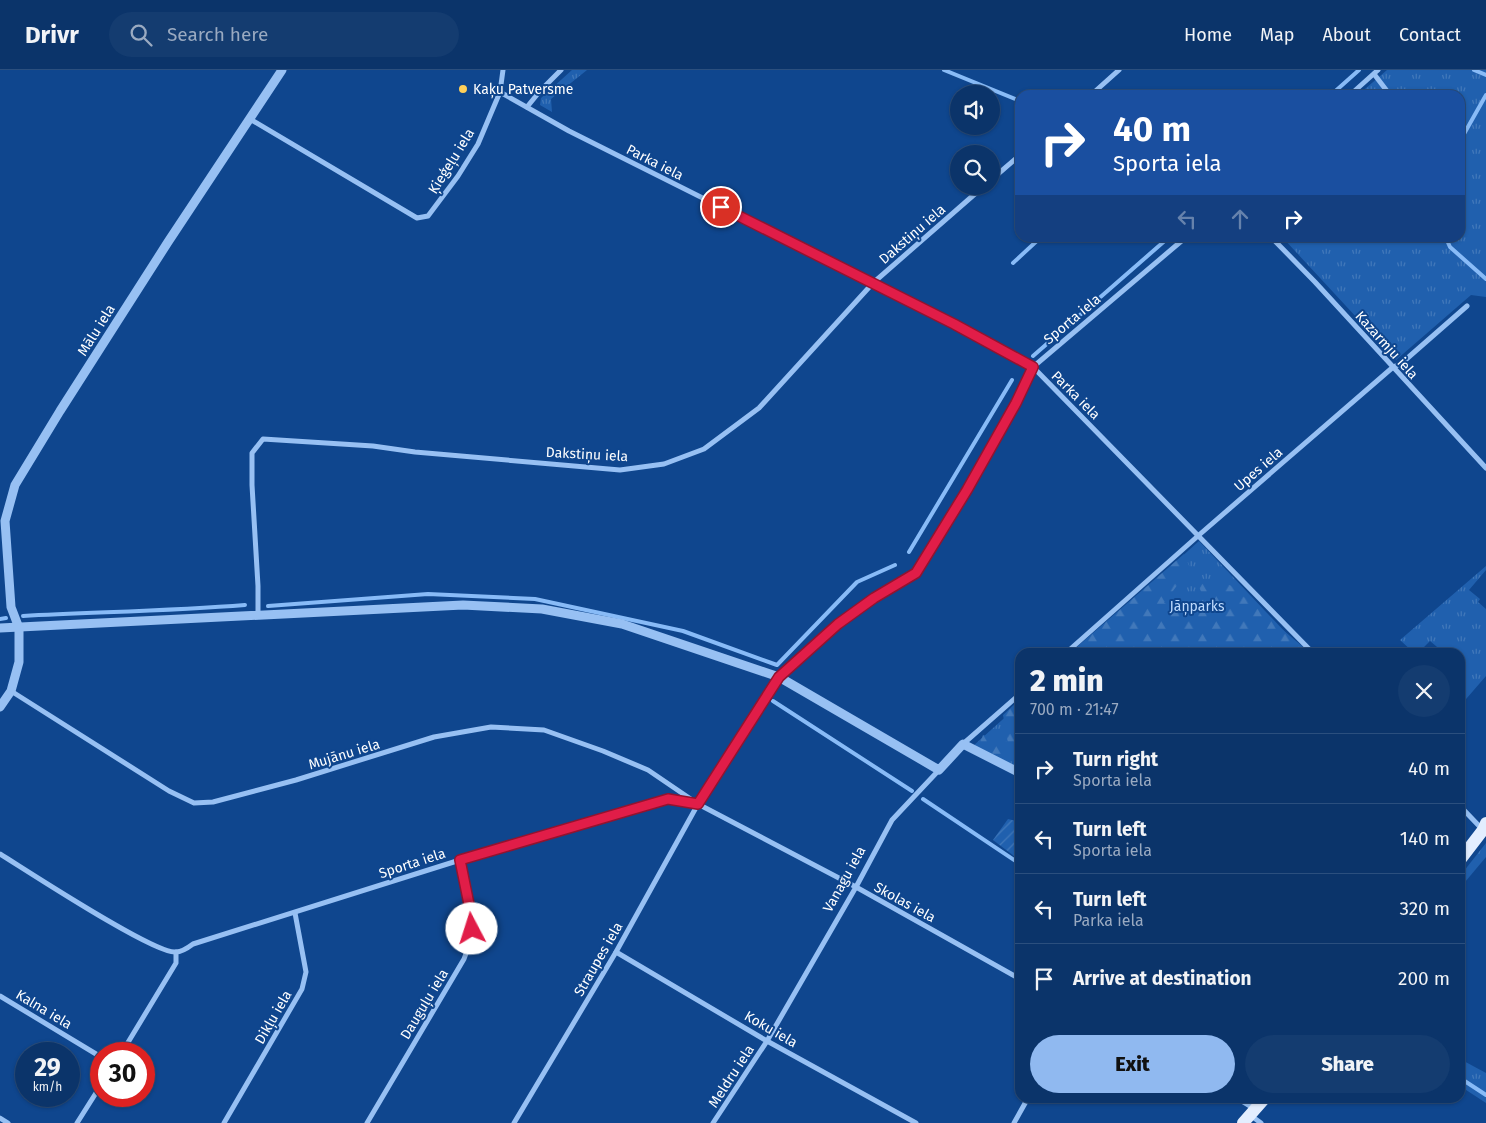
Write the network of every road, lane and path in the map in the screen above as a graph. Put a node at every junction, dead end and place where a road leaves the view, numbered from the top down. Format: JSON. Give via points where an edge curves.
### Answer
{"nodes":[{"id":1,"x":282,"y":70,"type":"edge"},
{"id":2,"x":503,"y":70,"type":"edge"},
{"id":3,"x":561,"y":70,"type":"edge"},
{"id":4,"x":1119,"y":70,"type":"edge"},
{"id":5,"x":1376,"y":72,"type":"edge"},
{"id":6,"x":1097,"y":90,"type":"edge"},
{"id":7,"x":1356,"y":90,"type":"edge"},
{"id":8,"x":1387,"y":90,"type":"edge"},
{"id":9,"x":500,"y":92,"type":"junction"},
{"id":10,"x":527,"y":108,"type":"junction"},
{"id":11,"x":250,"y":119,"type":"junction"},
{"id":12,"x":1015,"y":158,"type":"edge"},
{"id":13,"x":1000,"y":172,"type":"edge"},
{"id":14,"x":974,"y":195,"type":"edge"},
{"id":15,"x":1180,"y":242,"type":"edge"},
{"id":16,"x":1276,"y":242,"type":"edge"},
{"id":17,"x":873,"y":284,"type":"junction"},
{"id":18,"x":1467,"y":306,"type":"dead end"},
{"id":19,"x":1033,"y":367,"type":"junction"},
{"id":20,"x":1392,"y":368,"type":"junction"},
{"id":21,"x":1486,"y":468,"type":"edge"},
{"id":22,"x":1199,"y":535,"type":"junction"},
{"id":23,"x":258,"y":616,"type":"junction"},
{"id":24,"x":0,"y":628,"type":"edge"},
{"id":25,"x":18,"y":628,"type":"junction"},
{"id":26,"x":1072,"y":648,"type":"edge"},
{"id":27,"x":1308,"y":648,"type":"edge"},
{"id":28,"x":779,"y":677,"type":"junction"},
{"id":29,"x":11,"y":691,"type":"junction"},
{"id":30,"x":1015,"y":698,"type":"edge"},
{"id":31,"x":0,"y":707,"type":"edge"},
{"id":32,"x":963,"y":744,"type":"junction"},
{"id":33,"x":939,"y":770,"type":"junction"},
{"id":34,"x":1015,"y":770,"type":"edge"},
{"id":35,"x":698,"y":804,"type":"junction"},
{"id":36,"x":1465,"y":810,"type":"edge"},
{"id":37,"x":1485,"y":828,"type":"edge"},
{"id":38,"x":0,"y":854,"type":"edge"},
{"id":39,"x":1465,"y":854,"type":"edge"},
{"id":40,"x":460,"y":860,"type":"junction"},
{"id":41,"x":856,"y":887,"type":"junction"},
{"id":42,"x":295,"y":913,"type":"junction"},
{"id":43,"x":176,"y":952,"type":"junction"},
{"id":44,"x":616,"y":952,"type":"junction"},
{"id":45,"x":1015,"y":975,"type":"edge"},
{"id":46,"x":0,"y":996,"type":"edge"},
{"id":47,"x":767,"y":1041,"type":"junction"},
{"id":48,"x":128,"y":1042,"type":"edge"},
{"id":49,"x":90,"y":1050,"type":"edge"},
{"id":50,"x":90,"y":1103,"type":"edge"},
{"id":51,"x":1025,"y":1103,"type":"edge"},
{"id":52,"x":1240,"y":1103,"type":"edge"},
{"id":53,"x":1261,"y":1103,"type":"edge"},
{"id":54,"x":1249,"y":1116,"type":"edge"},
{"id":55,"x":0,"y":1118,"type":"edge"},
{"id":56,"x":8,"y":1123,"type":"edge"},
{"id":57,"x":78,"y":1123,"type":"edge"},
{"id":58,"x":224,"y":1123,"type":"edge"},
{"id":59,"x":367,"y":1123,"type":"edge"},
{"id":60,"x":514,"y":1123,"type":"edge"},
{"id":61,"x":713,"y":1123,"type":"edge"},
{"id":62,"x":916,"y":1123,"type":"edge"},
{"id":63,"x":1014,"y":1123,"type":"edge"},
{"id":64,"x":1261,"y":1123,"type":"edge"}],
"edges":[{"from":1,"to":11,"type":"street","name":"Mālu iela"},
{"from":2,"to":9,"type":"street","name":"Ķieģeļu iela"},
{"from":3,"to":10,"type":"street"},
{"from":4,"to":6,"type":"street"},
{"from":5,"to":7,"type":"street"},
{"from":5,"to":8,"type":"street"},
{"from":9,"to":10,"type":"street","name":"Parka iela"},
{"from":9,"to":11,"type":"street","name":"Ķieģeļu iela","via":[[478,144],[458,176],[428,216],[417,218]]},
{"from":10,"to":17,"type":"street","name":"Parka iela"},
{"from":11,"to":25,"type":"street","name":"Mālu iela","via":[[168,242],[15,485],[4,520],[11,607]]},
{"from":12,"to":13,"type":"street"},
{"from":14,"to":17,"type":"street","name":"Dakstiņu iela"},
{"from":15,"to":19,"type":"street","name":"Sporta iela"},
{"from":16,"to":20,"type":"street","name":"Kazarmju iela"},
{"from":17,"to":19,"type":"street","name":"Parka iela"},
{"from":17,"to":23,"type":"street","name":"Dakstiņu iela","via":[[759,408],[704,449],[664,464],[620,470],[373,446],[263,439],[252,453]]},
{"from":18,"to":20,"type":"street","name":"Upes iela"},
{"from":19,"to":22,"type":"street","name":"Parka iela"},
{"from":19,"to":28,"type":"street","name":"Sporta iela","via":[[967,490],[916,573],[838,624]]},
{"from":20,"to":21,"type":"street","name":"Kazarmju iela"},
{"from":20,"to":22,"type":"street","name":"Upes iela"},
{"from":22,"to":26,"type":"street","name":"Upes iela"},
{"from":22,"to":27,"type":"street","name":"Parka iela"},
{"from":23,"to":25,"type":"street"},
{"from":23,"to":28,"type":"street","via":[[463,605],[542,609],[622,624]]},
{"from":24,"to":25,"type":"street"},
{"from":25,"to":29,"type":"street","name":"Mālu iela","via":[[19,662]]},
{"from":28,"to":33,"type":"street"},
{"from":28,"to":35,"type":"street","name":"Sporta iela"},
{"from":29,"to":31,"type":"street","name":"Mālu iela"},
{"from":29,"to":35,"type":"street","name":"Mujānu iela","via":[[169,791],[194,803],[213,802],[296,780],[434,737],[491,727],[544,730],[603,750],[648,770]]},
{"from":30,"to":32,"type":"street"},
{"from":32,"to":33,"type":"street","name":"Vanagu iela"},
{"from":32,"to":34,"type":"street"},
{"from":33,"to":41,"type":"street","name":"Vanagu iela","via":[[892,820]]},
{"from":35,"to":40,"type":"street","name":"Sporta iela","via":[[668,799]]},
{"from":35,"to":41,"type":"street","name":"Skolas iela"},
{"from":35,"to":44,"type":"street","name":"Straupes iela"},
{"from":36,"to":37,"type":"street"},
{"from":37,"to":39,"type":"main road"},
{"from":38,"to":43,"type":"street","via":[[133,935],[160,949]]},
{"from":40,"to":42,"type":"street","name":"Sporta iela"},
{"from":40,"to":59,"type":"street","name":"Dauguļu iela","via":[[472,919],[471,940],[464,959]]},
{"from":41,"to":45,"type":"street","name":"Skolas iela"},
{"from":41,"to":47,"type":"street","name":"Vanagu iela"},
{"from":42,"to":43,"type":"street","name":"Sporta iela"},
{"from":42,"to":58,"type":"street","name":"Dikļu iela","via":[[306,972],[302,989]]},
{"from":43,"to":48,"type":"street","via":[[176,963]]},
{"from":44,"to":47,"type":"street","name":"Koku iela"},
{"from":44,"to":60,"type":"street","name":"Straupes iela"},
{"from":46,"to":49,"type":"street","name":"Kalna iela"},
{"from":47,"to":61,"type":"street","name":"Meldru iela"},
{"from":47,"to":62,"type":"street","name":"Koku iela"},
{"from":50,"to":57,"type":"street"},
{"from":51,"to":63,"type":"street"},
{"from":52,"to":54,"type":"street"},
{"from":53,"to":54,"type":"main road"},
{"from":54,"to":64,"type":"street"},
{"from":55,"to":56,"type":"street"}]}
